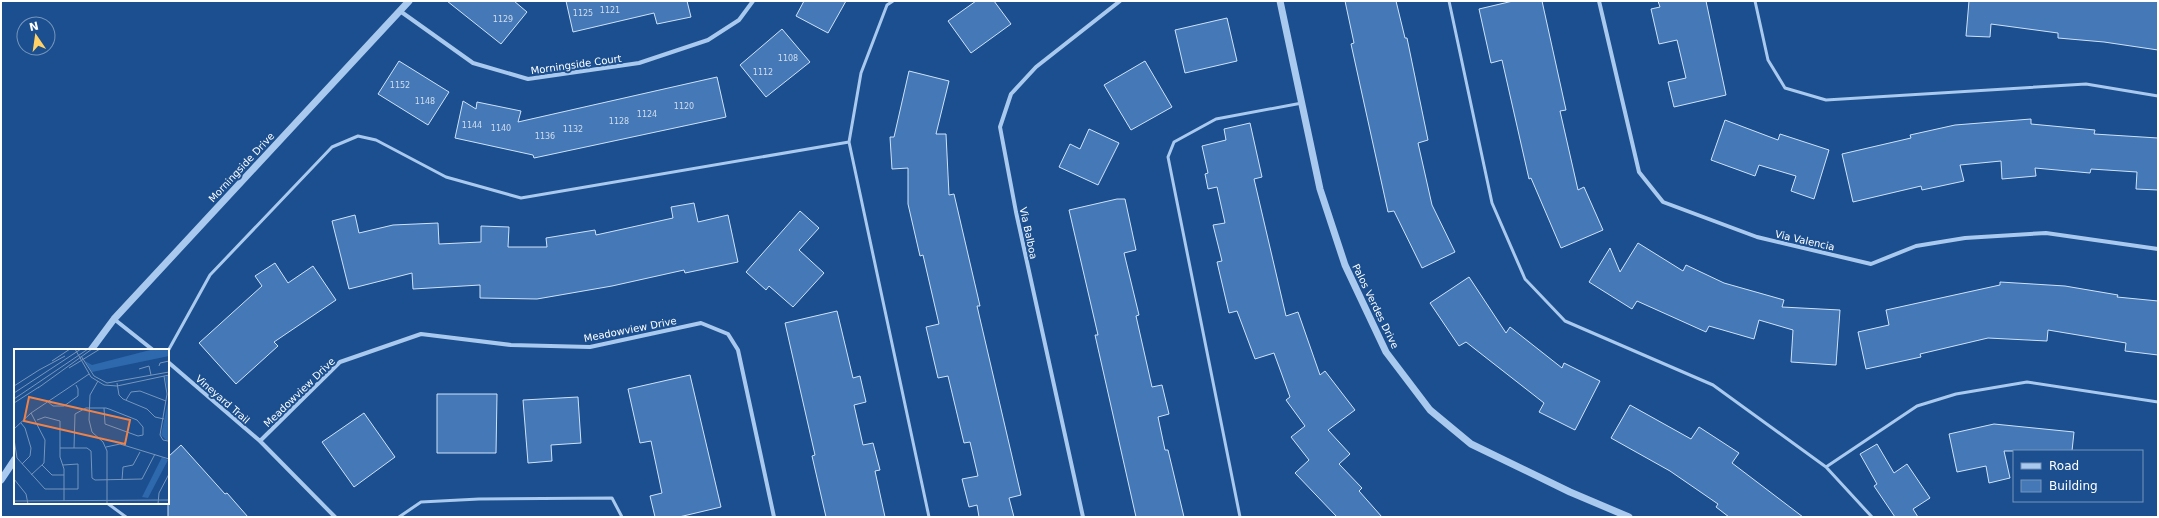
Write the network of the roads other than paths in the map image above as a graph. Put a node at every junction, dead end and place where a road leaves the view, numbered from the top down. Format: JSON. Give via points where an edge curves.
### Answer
{"nodes":[{"id":1,"x":409,"y":1,"type":"edge"},
{"id":2,"x":753,"y":1,"type":"edge"},
{"id":3,"x":893,"y":1,"type":"edge"},
{"id":4,"x":1120,"y":1,"type":"edge"},
{"id":5,"x":1280,"y":1,"type":"edge"},
{"id":6,"x":1449,"y":1,"type":"edge"},
{"id":7,"x":1599,"y":1,"type":"edge"},
{"id":8,"x":1755,"y":1,"type":"edge"},
{"id":9,"x":400,"y":11,"type":"junction"},
{"id":10,"x":2158,"y":96,"type":"edge"},
{"id":11,"x":1302,"y":103,"type":"junction"},
{"id":12,"x":849,"y":142,"type":"junction"},
{"id":13,"x":2158,"y":249,"type":"edge"},
{"id":14,"x":114,"y":319,"type":"junction"},
{"id":15,"x":92,"y":349,"type":"edge"},
{"id":16,"x":152,"y":349,"type":"edge"},
{"id":17,"x":169,"y":349,"type":"edge"},
{"id":18,"x":169,"y":363,"type":"edge"},
{"id":19,"x":2158,"y":402,"type":"edge"},
{"id":20,"x":260,"y":441,"type":"junction"},
{"id":21,"x":14,"y":460,"type":"edge"},
{"id":22,"x":1826,"y":467,"type":"junction"},
{"id":23,"x":1,"y":480,"type":"edge"},
{"id":24,"x":108,"y":504,"type":"edge"},
{"id":25,"x":126,"y":517,"type":"edge"},
{"id":26,"x":335,"y":517,"type":"edge"},
{"id":27,"x":399,"y":517,"type":"edge"},
{"id":28,"x":622,"y":517,"type":"edge"},
{"id":29,"x":774,"y":517,"type":"edge"},
{"id":30,"x":929,"y":517,"type":"edge"},
{"id":31,"x":1083,"y":517,"type":"edge"},
{"id":32,"x":1240,"y":517,"type":"edge"},
{"id":33,"x":1629,"y":517,"type":"edge"},
{"id":34,"x":1872,"y":517,"type":"edge"}],
"edges":[{"from":1,"to":9,"type":"street","name":"Morningside Drive"},
{"from":2,"to":9,"type":"street","name":"Morningside Court","via":[[739,20],[701,42],[639,64],[528,79],[473,63]]},
{"from":3,"to":12,"type":"lane","via":[[887,5],[861,73]]},
{"from":4,"to":31,"type":"street","name":"Via Balboa","via":[[1036,67],[1011,94],[1000,127],[1016,212]]},
{"from":5,"to":11,"type":"street","name":"Palos Verdes Drive"},
{"from":6,"to":22,"type":"lane","via":[[1492,203],[1525,279],[1565,321],[1713,385]]},
{"from":7,"to":13,"type":"street","name":"Via Valencia","via":[[1639,172],[1663,202],[1757,237],[1871,264],[1916,246],[1965,238],[2046,233]]},
{"from":8,"to":10,"type":"lane","via":[[1768,60],[1785,88],[1826,100],[2086,84]]},
{"from":9,"to":14,"type":"street","name":"Morningside Drive"},
{"from":11,"to":32,"type":"lane","via":[[1216,119],[1174,142],[1168,157]]},
{"from":11,"to":33,"type":"street","name":"Palos Verdes Drive","via":[[1320,189],[1345,265],[1386,352],[1430,410],[1471,444],[1570,492]]},
{"from":12,"to":17,"type":"lane","via":[[521,198],[446,177],[376,140],[358,136],[332,147],[210,275]]},
{"from":12,"to":30,"type":"lane"},
{"from":14,"to":15,"type":"street","name":"Morningside Drive"},
{"from":14,"to":16,"type":"street"},
{"from":18,"to":20,"type":"street","name":"Vineyard Trail"},
{"from":19,"to":22,"type":"lane","via":[[2026,382],[1956,394],[1917,406]]},
{"from":20,"to":26,"type":"street","name":"Vineyard Trail"},
{"from":20,"to":29,"type":"street","name":"Meadowview Drive","via":[[340,362],[421,334],[511,345],[590,347],[700,323],[728,334],[738,350]]},
{"from":21,"to":23,"type":"street"},
{"from":22,"to":34,"type":"lane"},
{"from":24,"to":25,"type":"lane"},
{"from":27,"to":28,"type":"lane","via":[[421,502],[612,498]]}]}
